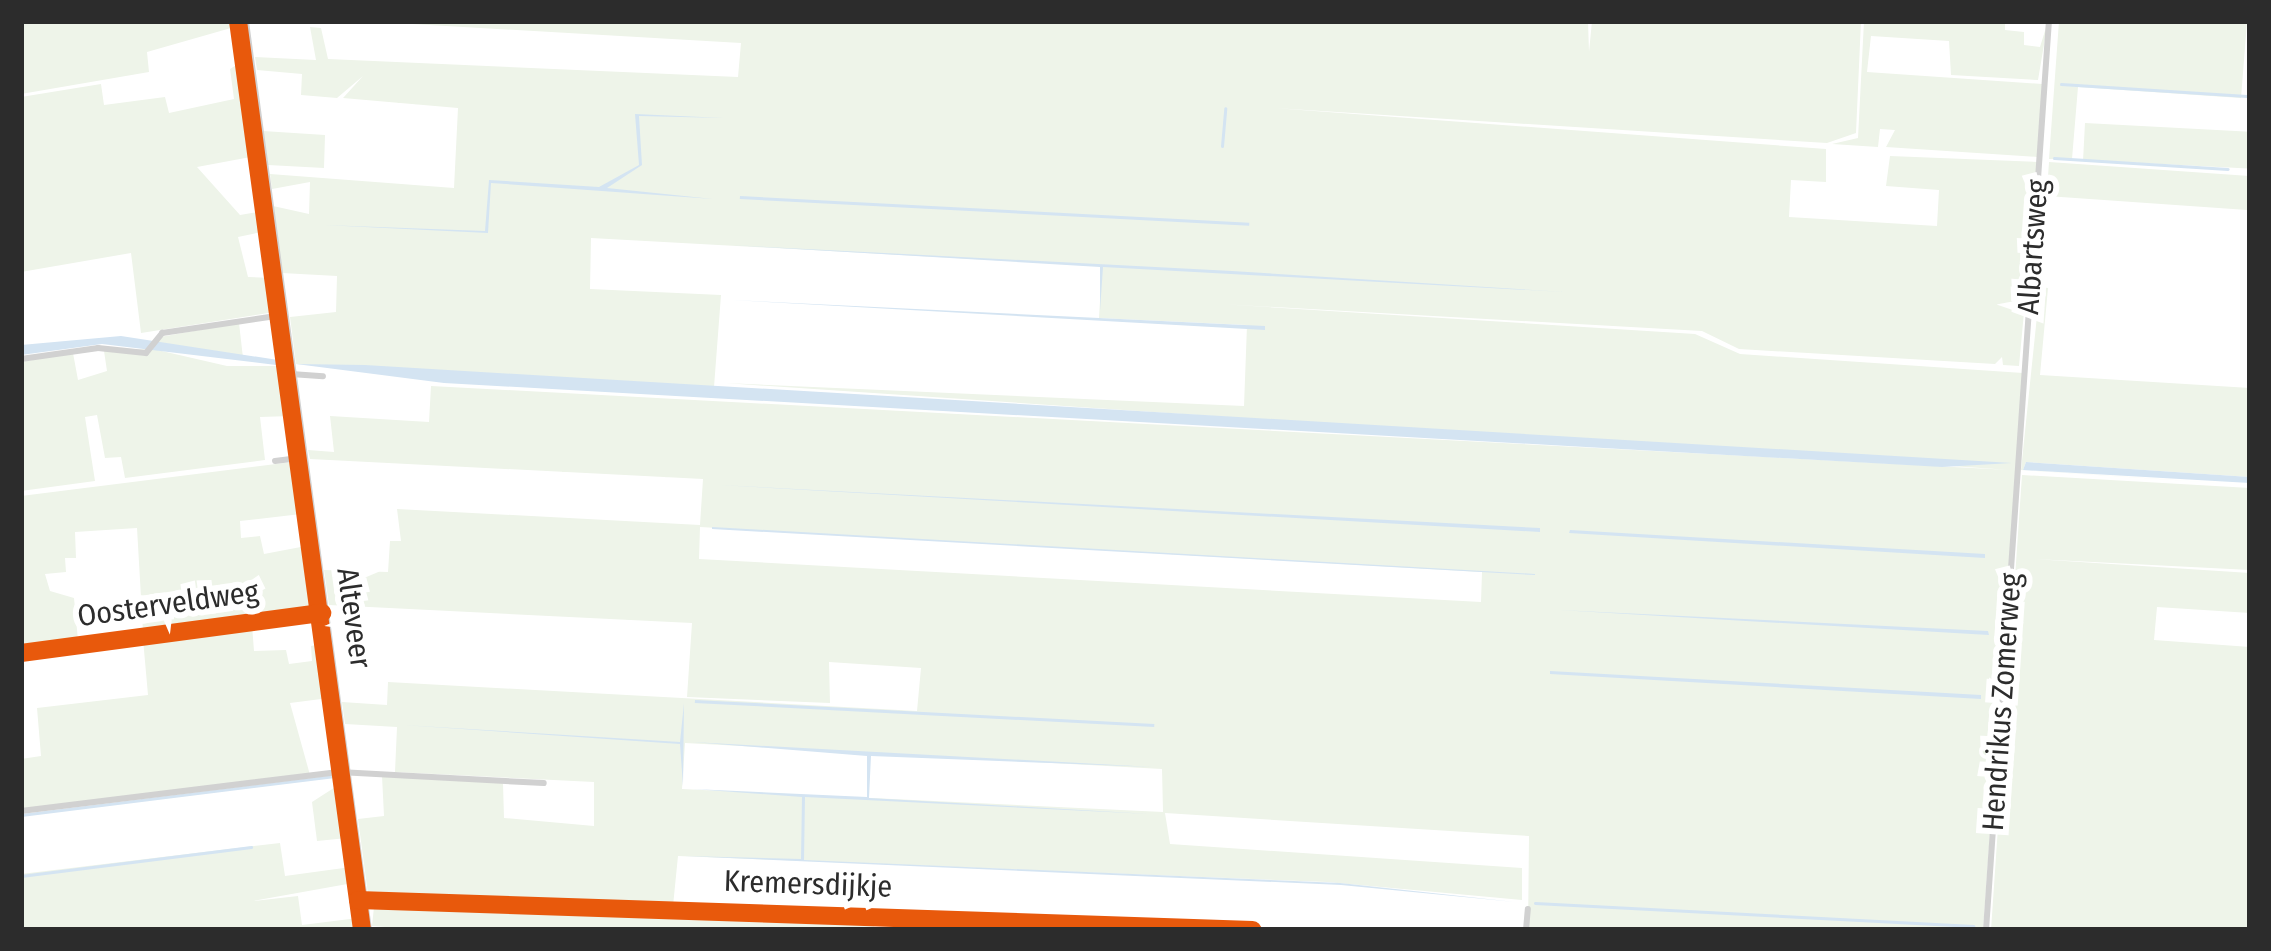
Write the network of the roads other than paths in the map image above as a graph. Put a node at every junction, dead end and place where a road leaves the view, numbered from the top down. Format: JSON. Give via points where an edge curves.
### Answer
{"nodes":[{"id":1,"x":244,"y":21,"type":"edge"},
{"id":2,"x":2049,"y":21,"type":"edge"},
{"id":3,"x":283,"y":315,"type":"junction"},
{"id":4,"x":21,"y":359,"type":"edge"},
{"id":5,"x":291,"y":374,"type":"junction"},
{"id":6,"x":323,"y":376,"type":"dead end"},
{"id":7,"x":302,"y":458,"type":"junction"},
{"id":8,"x":275,"y":461,"type":"dead end"},
{"id":9,"x":2018,"y":473,"type":"joint"},
{"id":10,"x":322,"y":613,"type":"junction"},
{"id":11,"x":21,"y":653,"type":"edge"},
{"id":12,"x":345,"y":773,"type":"junction"},
{"id":13,"x":544,"y":783,"type":"dead end"},
{"id":14,"x":21,"y":811,"type":"edge"},
{"id":15,"x":1528,"y":908,"type":"dead end"},
{"id":16,"x":367,"y":930,"type":"edge"},
{"id":17,"x":1526,"y":930,"type":"edge"},
{"id":18,"x":1986,"y":930,"type":"edge"}],
"edges":[{"from":1,"to":3,"type":"street","name":"Alteveer"},
{"from":2,"to":9,"type":"street","name":"Albartsweg"},
{"from":3,"to":4,"type":"street","via":[[168,332],[152,346]]},
{"from":3,"to":5,"type":"street","name":"Alteveer"},
{"from":5,"to":6,"type":"street"},
{"from":5,"to":7,"type":"street","name":"Alteveer"},
{"from":7,"to":8,"type":"street"},
{"from":7,"to":10,"type":"street","name":"Alteveer"},
{"from":9,"to":18,"type":"street","name":"Hendrikus Zomerweg"},
{"from":10,"to":11,"type":"street","name":"Oosterveldweg"},
{"from":10,"to":12,"type":"street","name":"Alteveer"},
{"from":12,"to":13,"type":"street"},
{"from":12,"to":14,"type":"street"},
{"from":12,"to":16,"type":"street","name":"Alteveer"},
{"from":15,"to":17,"type":"street"}]}
